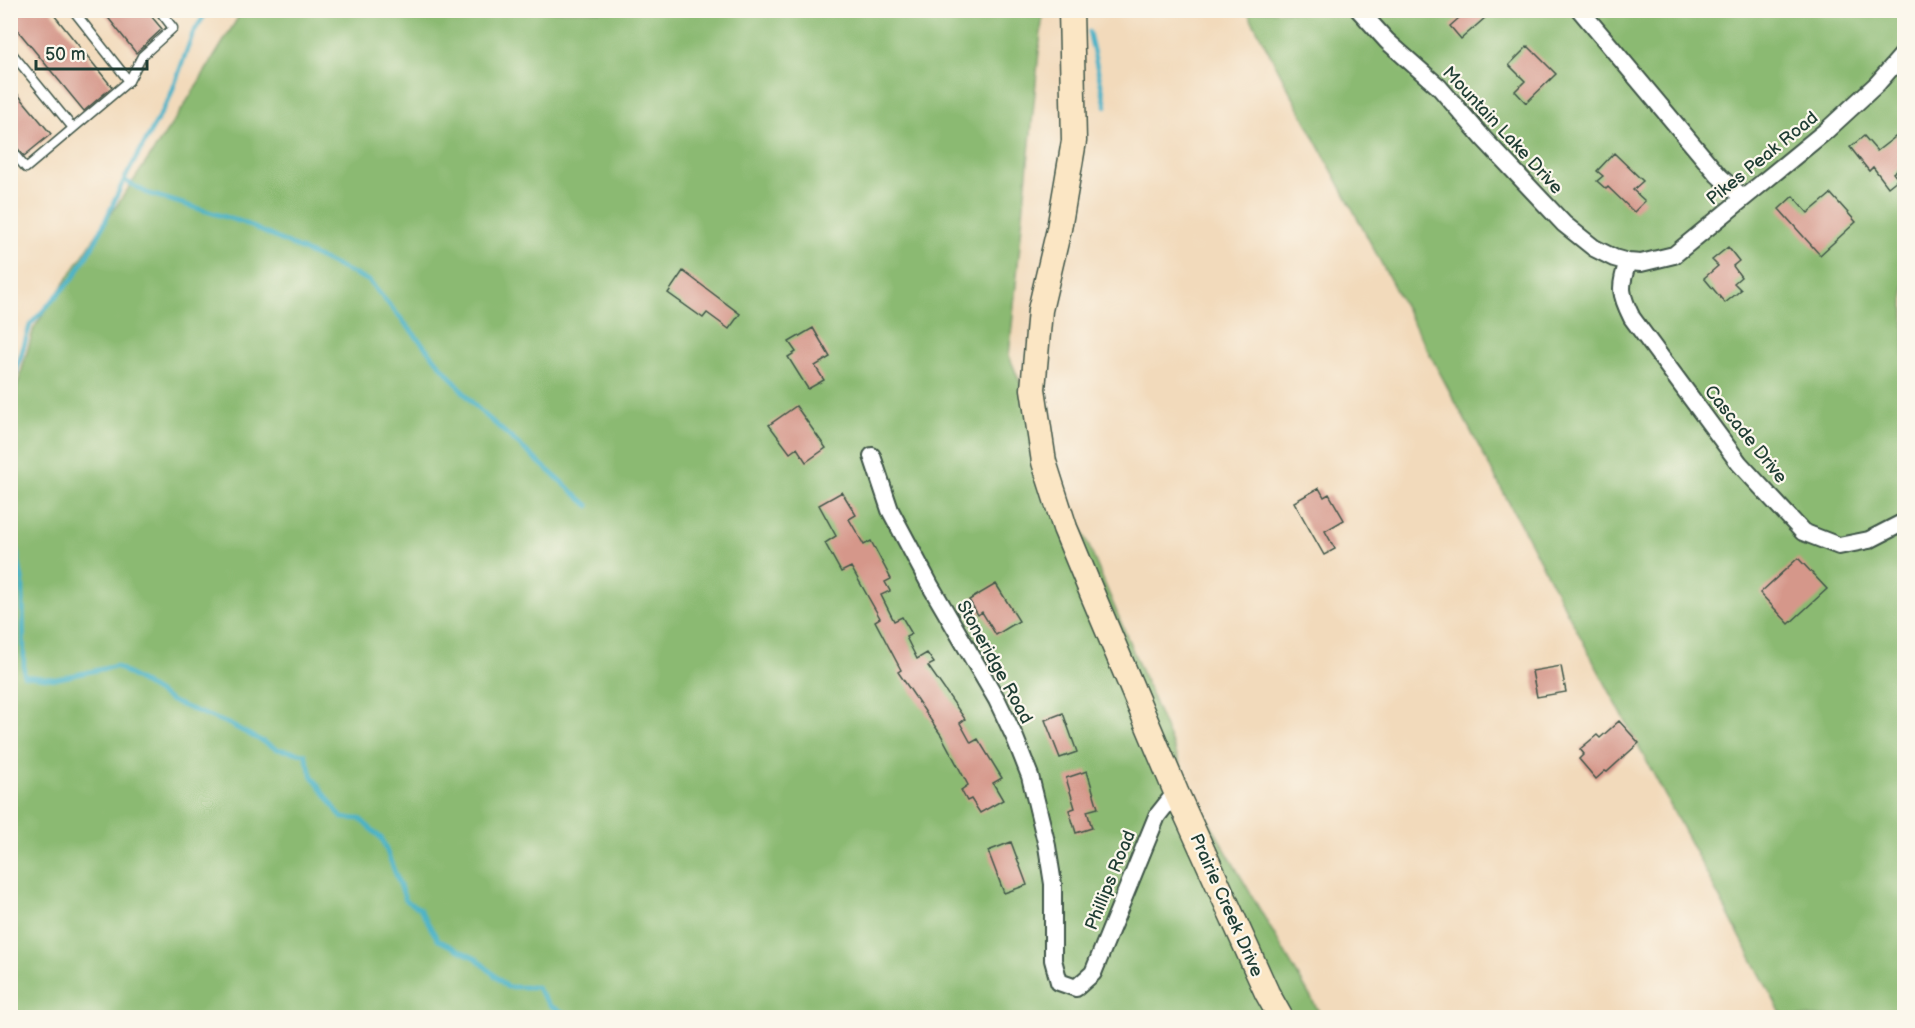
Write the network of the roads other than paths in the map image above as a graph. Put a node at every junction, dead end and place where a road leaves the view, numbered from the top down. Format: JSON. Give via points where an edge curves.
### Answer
{"nodes":[{"id":1,"x":73,"y":10,"type":"edge"},
{"id":2,"x":159,"y":10,"type":"edge"},
{"id":3,"x":1071,"y":10,"type":"edge"},
{"id":4,"x":1359,"y":10,"type":"edge"},
{"id":5,"x":1580,"y":10,"type":"edge"},
{"id":6,"x":10,"y":51,"type":"edge"},
{"id":7,"x":1905,"y":53,"type":"edge"},
{"id":8,"x":129,"y":81,"type":"junction"},
{"id":9,"x":73,"y":128,"type":"junction"},
{"id":10,"x":10,"y":149,"type":"edge"},
{"id":11,"x":1743,"y":198,"type":"junction"},
{"id":12,"x":1628,"y":262,"type":"junction"},
{"id":13,"x":872,"y":456,"type":"dead end"},
{"id":14,"x":1905,"y":522,"type":"edge"},
{"id":15,"x":1176,"y":792,"type":"junction"},
{"id":16,"x":1081,"y":984,"type":"joint"},
{"id":17,"x":1281,"y":1017,"type":"edge"}],
"edges":[{"from":1,"to":8,"type":"lane"},
{"from":2,"to":8,"type":"lane","via":[[173,28],[142,56]]},
{"from":3,"to":15,"type":"main road","name":"Prairie Creek Drive","via":[[1074,141],[1040,310],[1033,389],[1044,462],[1065,528]]},
{"from":4,"to":12,"type":"street","name":"Mountain Lake Drive","via":[[1439,87],[1564,224],[1594,248]]},
{"from":5,"to":11,"type":"street","via":[[1718,175]]},
{"from":6,"to":9,"type":"lane"},
{"from":7,"to":11,"type":"street","name":"Pikes Peak Road","via":[[1827,130]]},
{"from":8,"to":9,"type":"lane"},
{"from":9,"to":10,"type":"lane","via":[[26,168]]},
{"from":11,"to":12,"type":"street","name":"Pikes Peak Road","via":[[1674,255]]},
{"from":12,"to":14,"type":"street","name":"Cascade Drive","via":[[1622,298],[1632,318],[1739,463],[1803,532],[1839,546],[1869,540]]},
{"from":13,"to":16,"type":"street","name":"Stoneridge Road","via":[[890,510],[1015,738],[1030,776],[1053,884],[1053,960],[1059,982],[1076,988]]},
{"from":15,"to":16,"type":"street","name":"Phillips Road","via":[[1157,816],[1093,973]]},
{"from":15,"to":17,"type":"main road","name":"Prairie Creek Drive","via":[[1266,993]]}]}
